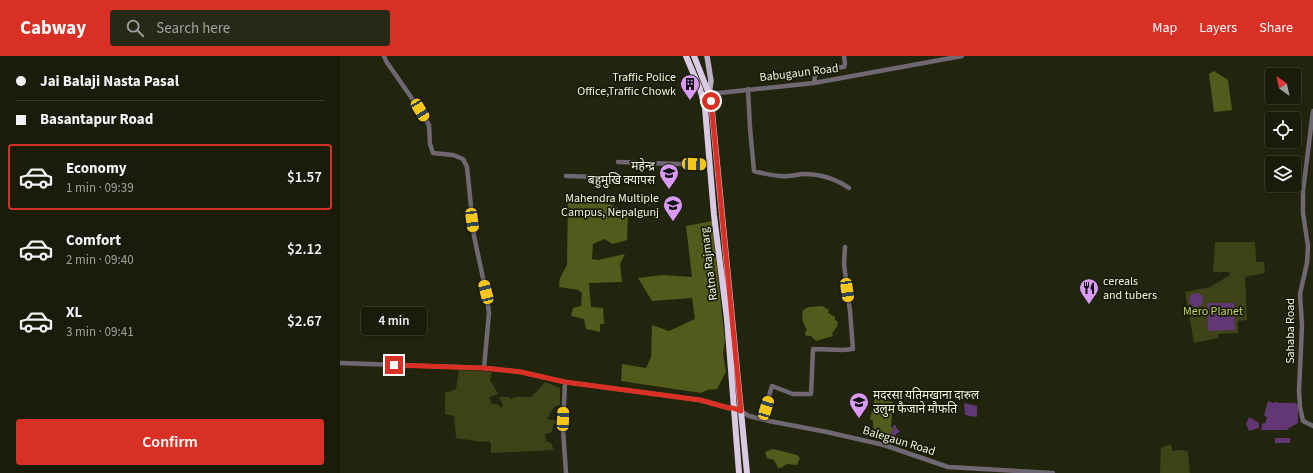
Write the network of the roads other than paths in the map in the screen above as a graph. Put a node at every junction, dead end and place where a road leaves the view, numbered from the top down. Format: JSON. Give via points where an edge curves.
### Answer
{"nodes":[{"id":1,"x":384,"y":56,"type":"edge"},
{"id":2,"x":686,"y":56,"type":"edge"},
{"id":3,"x":694,"y":56,"type":"edge"},
{"id":4,"x":707,"y":56,"type":"edge"},
{"id":5,"x":844,"y":56,"type":"edge"},
{"id":6,"x":962,"y":56,"type":"edge"},
{"id":7,"x":814,"y":83,"type":"junction"},
{"id":8,"x":748,"y":90,"type":"junction"},
{"id":9,"x":710,"y":94,"type":"junction"},
{"id":10,"x":1313,"y":111,"type":"edge"},
{"id":11,"x":618,"y":162,"type":"dead end"},
{"id":12,"x":709,"y":162,"type":"junction"},
{"id":13,"x":566,"y":176,"type":"dead end"},
{"id":14,"x":626,"y":178,"type":"dead end"},
{"id":15,"x":849,"y":188,"type":"dead end"},
{"id":16,"x":845,"y":248,"type":"dead end"},
{"id":17,"x":340,"y":363,"type":"edge"},
{"id":18,"x":484,"y":368,"type":"junction"},
{"id":19,"x":565,"y":382,"type":"junction"},
{"id":20,"x":738,"y":410,"type":"junction"},
{"id":21,"x":762,"y":419,"type":"junction"},
{"id":22,"x":1313,"y":426,"type":"edge"},
{"id":23,"x":1033,"y":472,"type":"edge"},
{"id":24,"x":566,"y":473,"type":"edge"},
{"id":25,"x":739,"y":473,"type":"edge"},
{"id":26,"x":747,"y":473,"type":"edge"},
{"id":27,"x":1053,"y":473,"type":"edge"}],
"edges":[{"from":1,"to":18,"type":"street","via":[[429,124],[433,153],[463,159],[467,167],[474,236],[489,313]]},
{"from":2,"to":12,"type":"highway","name":"Ratna Rajmarg","via":[[703,98]]},
{"from":3,"to":9,"type":"highway","name":"Ratna Rajmarg"},
{"from":4,"to":9,"type":"main road","via":[[711,81]]},
{"from":5,"to":7,"type":"street","via":[[844,67],[816,69]]},
{"from":6,"to":7,"type":"street","name":"Babugaun Road"},
{"from":7,"to":8,"type":"street","name":"Babugaun Road"},
{"from":8,"to":9,"type":"street","name":"Babugaun Road"},
{"from":8,"to":15,"type":"street","via":[[754,171],[773,175],[820,176],[840,182]]},
{"from":9,"to":20,"type":"highway","name":"Ratna Rajmarg"},
{"from":10,"to":22,"type":"street","name":"Sahaba Road","via":[[1303,191],[1308,246],[1300,294],[1300,407],[1303,421]]},
{"from":11,"to":12,"type":"street","via":[[709,165]]},
{"from":12,"to":20,"type":"highway","name":"Ratna Rajmarg"},
{"from":13,"to":14,"type":"street"},
{"from":16,"to":21,"type":"street","via":[[844,264],[853,349],[813,349],[811,394],[793,394],[772,386]]},
{"from":17,"to":18,"type":"street","name":"Balegaun Road"},
{"from":18,"to":19,"type":"street","name":"Balegaun Road","via":[[521,372]]},
{"from":19,"to":20,"type":"street","name":"Balegaun Road","via":[[700,400]]},
{"from":19,"to":24,"type":"street","via":[[563,429]]},
{"from":20,"to":21,"type":"street","name":"Balegaun Road"},
{"from":20,"to":25,"type":"highway","name":"Ratna Rajmarg"},
{"from":20,"to":26,"type":"highway","name":"Ratna Rajmarg"},
{"from":21,"to":23,"type":"street","name":"Balegaun Road","via":[[884,445],[948,467]]},
{"from":23,"to":27,"type":"street","name":"Balegaun Road"}]}
